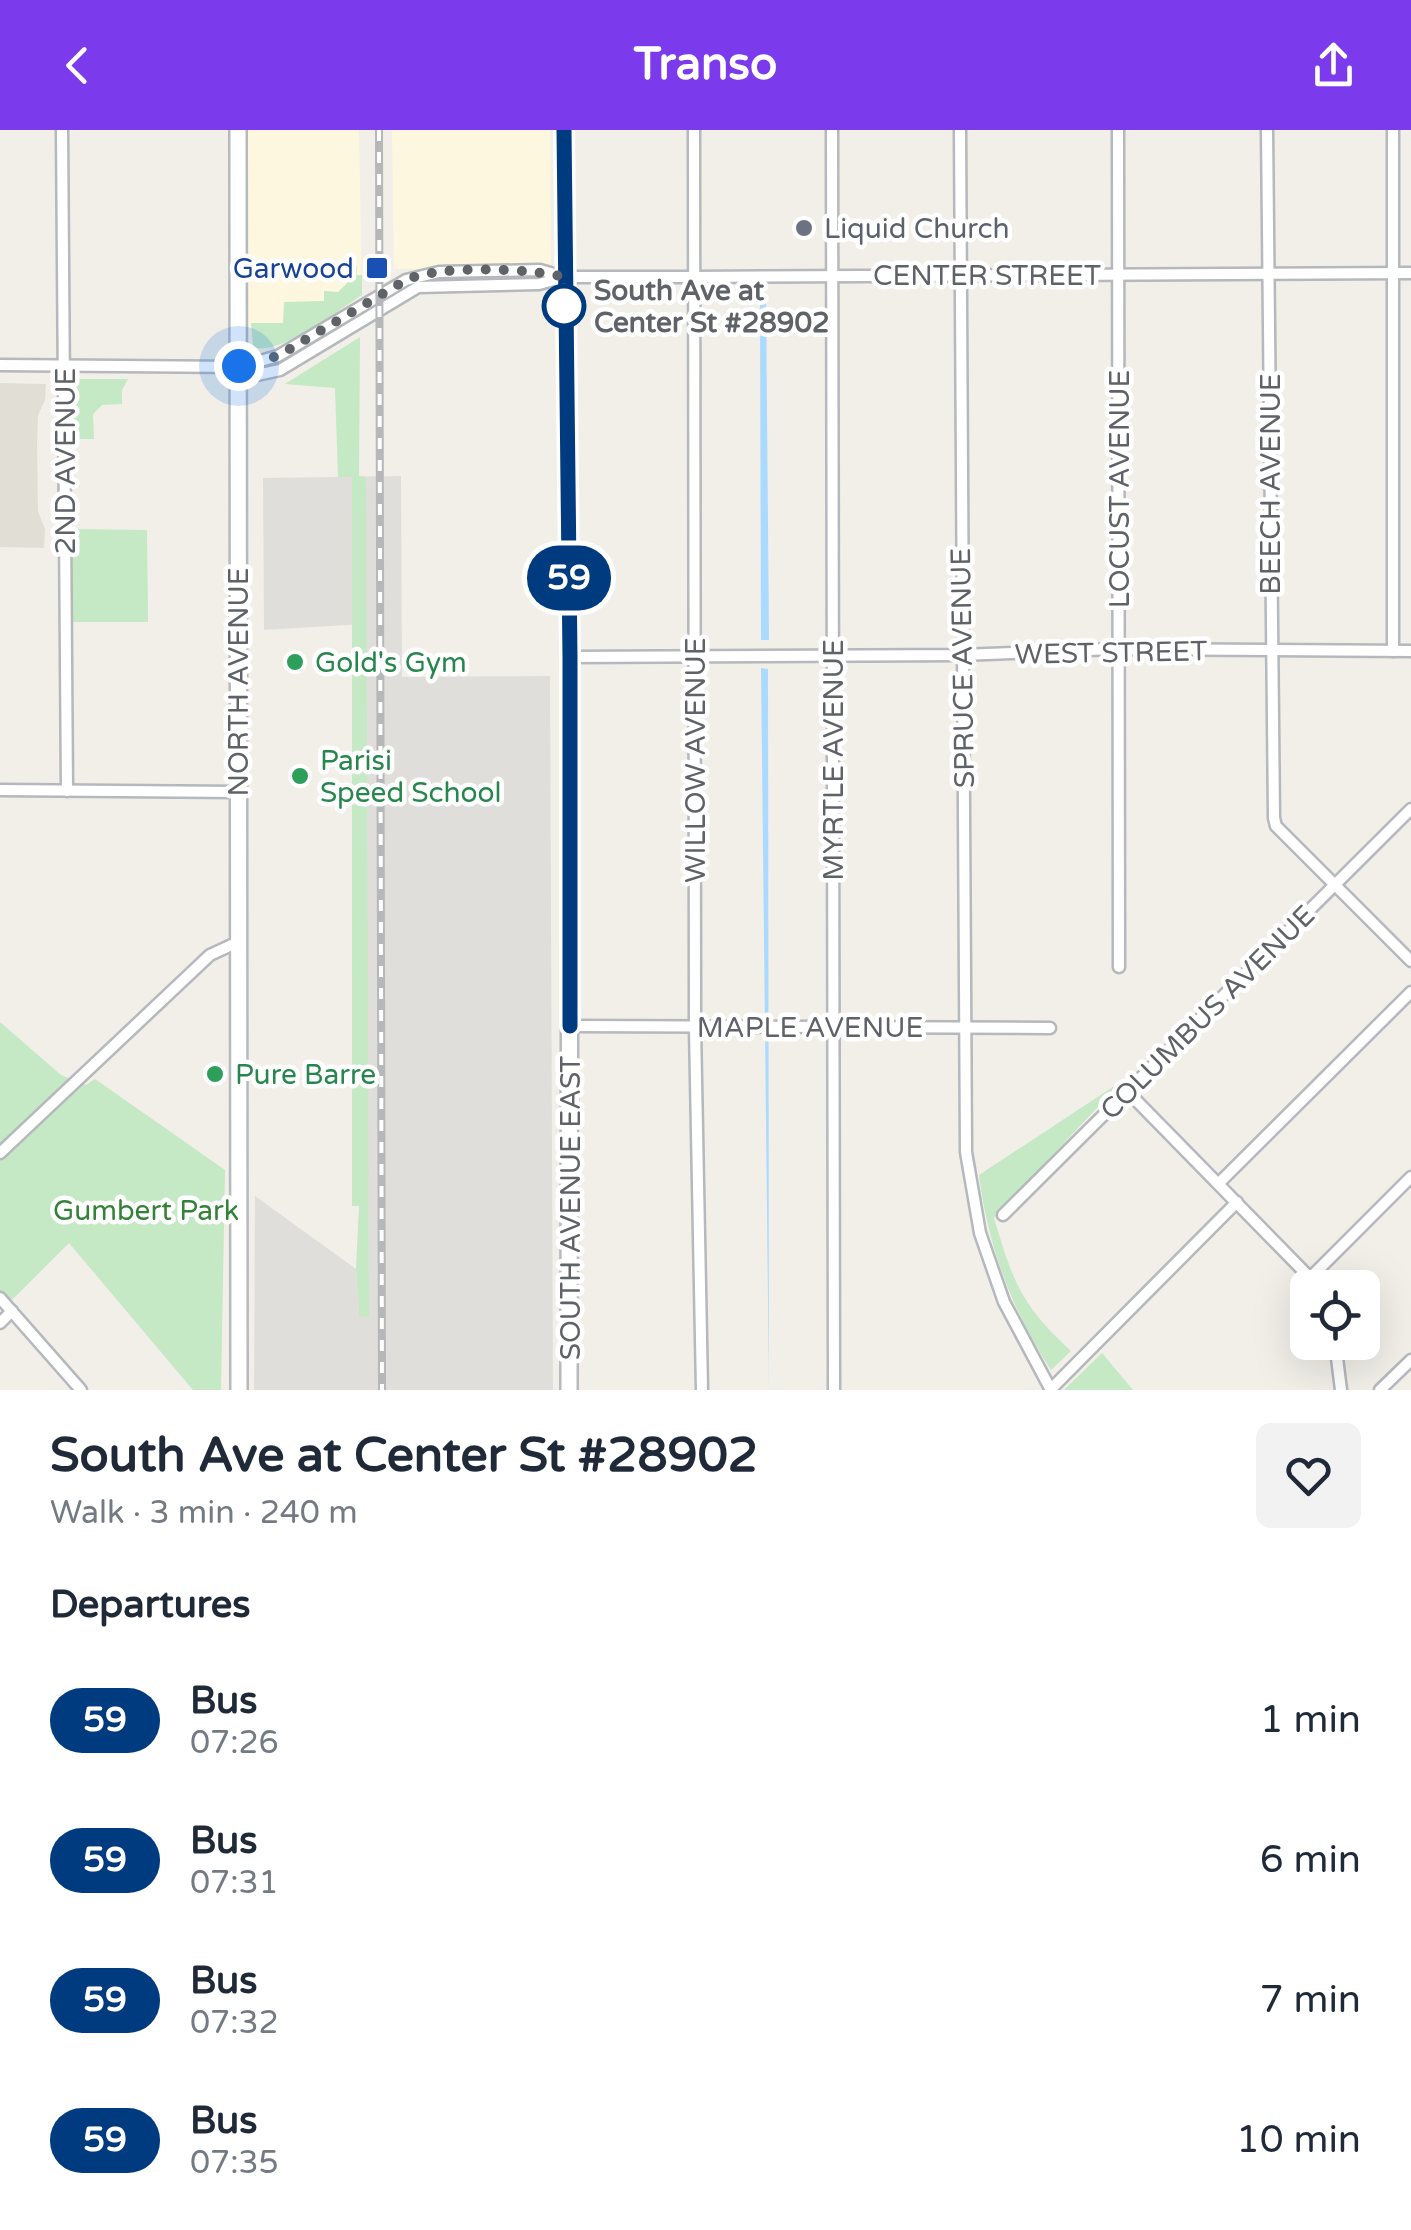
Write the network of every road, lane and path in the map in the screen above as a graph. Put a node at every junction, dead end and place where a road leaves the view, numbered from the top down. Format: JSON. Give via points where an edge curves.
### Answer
{"nodes":[{"id":1,"x":62,"y":130,"type":"edge"},
{"id":2,"x":238,"y":130,"type":"edge"},
{"id":3,"x":564,"y":130,"type":"edge"},
{"id":4,"x":694,"y":130,"type":"edge"},
{"id":5,"x":832,"y":130,"type":"edge"},
{"id":6,"x":960,"y":130,"type":"edge"},
{"id":7,"x":1118,"y":130,"type":"edge"},
{"id":8,"x":1268,"y":130,"type":"edge"},
{"id":9,"x":1393,"y":130,"type":"edge"},
{"id":10,"x":1394,"y":273,"type":"junction"},
{"id":11,"x":1411,"y":273,"type":"edge"},
{"id":12,"x":1120,"y":274,"type":"junction"},
{"id":13,"x":1269,"y":274,"type":"junction"},
{"id":14,"x":833,"y":275,"type":"junction"},
{"id":15,"x":960,"y":276,"type":"junction"},
{"id":16,"x":564,"y":277,"type":"junction"},
{"id":17,"x":694,"y":277,"type":"junction"},
{"id":18,"x":64,"y":364,"type":"junction"},
{"id":19,"x":0,"y":365,"type":"edge"},
{"id":20,"x":239,"y":366,"type":"junction"},
{"id":21,"x":1119,"y":649,"type":"junction"},
{"id":22,"x":1393,"y":651,"type":"junction"},
{"id":23,"x":1411,"y":651,"type":"edge"},
{"id":24,"x":1271,"y":652,"type":"junction"},
{"id":25,"x":962,"y":655,"type":"junction"},
{"id":26,"x":694,"y":656,"type":"junction"},
{"id":27,"x":832,"y":656,"type":"junction"},
{"id":28,"x":570,"y":657,"type":"junction"},
{"id":29,"x":0,"y":790,"type":"edge"},
{"id":30,"x":67,"y":791,"type":"junction"},
{"id":31,"x":238,"y":792,"type":"junction"},
{"id":32,"x":1411,"y":809,"type":"edge"},
{"id":33,"x":1335,"y":885,"type":"junction"},
{"id":34,"x":238,"y":942,"type":"junction"},
{"id":35,"x":1411,"y":962,"type":"edge"},
{"id":36,"x":1120,"y":967,"type":"dead end"},
{"id":37,"x":1411,"y":992,"type":"edge"},
{"id":38,"x":967,"y":1025,"type":"junction"},
{"id":39,"x":570,"y":1026,"type":"junction"},
{"id":40,"x":695,"y":1028,"type":"junction"},
{"id":41,"x":834,"y":1028,"type":"junction"},
{"id":42,"x":1050,"y":1028,"type":"dead end"},
{"id":43,"x":1126,"y":1090,"type":"junction"},
{"id":44,"x":0,"y":1153,"type":"edge"},
{"id":45,"x":1411,"y":1176,"type":"edge"},
{"id":46,"x":1218,"y":1183,"type":"junction"},
{"id":47,"x":1237,"y":1202,"type":"junction"},
{"id":48,"x":1003,"y":1215,"type":"dead end"},
{"id":49,"x":1306,"y":1270,"type":"edge"},
{"id":50,"x":1318,"y":1270,"type":"edge"},
{"id":51,"x":0,"y":1298,"type":"edge"},
{"id":52,"x":12,"y":1311,"type":"junction"},
{"id":53,"x":0,"y":1323,"type":"edge"},
{"id":54,"x":1337,"y":1360,"type":"edge"},
{"id":55,"x":1411,"y":1360,"type":"edge"},
{"id":56,"x":81,"y":1390,"type":"edge"},
{"id":57,"x":240,"y":1390,"type":"edge"},
{"id":58,"x":569,"y":1390,"type":"edge"},
{"id":59,"x":702,"y":1390,"type":"edge"},
{"id":60,"x":834,"y":1390,"type":"edge"},
{"id":61,"x":1050,"y":1390,"type":"edge"},
{"id":62,"x":1341,"y":1390,"type":"edge"},
{"id":63,"x":1380,"y":1390,"type":"edge"}],
"edges":[{"from":1,"to":18,"type":"street","name":"2ND AVENUE"},
{"from":2,"to":20,"type":"main road","name":"NORTH AVENUE"},
{"from":3,"to":16,"type":"main road","name":"SOUTH AVENUE EAST"},
{"from":4,"to":17,"type":"street","name":"WILLOW AVENUE"},
{"from":5,"to":14,"type":"street","name":"MYRTLE AVENUE"},
{"from":6,"to":15,"type":"street","name":"SPRUCE AVENUE"},
{"from":7,"to":12,"type":"street","name":"LOCUST AVENUE"},
{"from":8,"to":13,"type":"street","name":"BEECH AVENUE"},
{"from":9,"to":10,"type":"street"},
{"from":10,"to":11,"type":"street","name":"CENTER STREET"},
{"from":10,"to":13,"type":"street","name":"CENTER STREET"},
{"from":10,"to":22,"type":"street"},
{"from":12,"to":13,"type":"street","name":"CENTER STREET"},
{"from":12,"to":15,"type":"street","name":"CENTER STREET"},
{"from":12,"to":21,"type":"street","name":"LOCUST AVENUE"},
{"from":13,"to":24,"type":"street","name":"BEECH AVENUE"},
{"from":14,"to":15,"type":"street","name":"CENTER STREET"},
{"from":14,"to":17,"type":"street","name":"CENTER STREET"},
{"from":14,"to":27,"type":"street","name":"MYRTLE AVENUE"},
{"from":15,"to":25,"type":"street","name":"SPRUCE AVENUE"},
{"from":16,"to":17,"type":"street","name":"CENTER STREET"},
{"from":16,"to":20,"type":"street","name":"CENTER STREET","via":[[539,284],[418,287],[280,370],[257,375]]},
{"from":16,"to":28,"type":"main road","name":"SOUTH AVENUE EAST"},
{"from":17,"to":26,"type":"street","name":"WILLOW AVENUE"},
{"from":18,"to":19,"type":"street","name":"CENTER STREET"},
{"from":18,"to":20,"type":"street","name":"CENTER STREET"},
{"from":18,"to":30,"type":"street","name":"2ND AVENUE"},
{"from":20,"to":31,"type":"main road","name":"NORTH AVENUE"},
{"from":21,"to":24,"type":"street","name":"WEST STREET"},
{"from":21,"to":25,"type":"street","name":"WEST STREET"},
{"from":21,"to":36,"type":"street","name":"LOCUST AVENUE"},
{"from":22,"to":23,"type":"street","name":"WEST STREET"},
{"from":22,"to":24,"type":"street","name":"WEST STREET"},
{"from":24,"to":33,"type":"street","name":"BEECH AVENUE","via":[[1274,818]]},
{"from":25,"to":27,"type":"street","name":"WEST STREET"},
{"from":25,"to":38,"type":"street","name":"SPRUCE AVENUE"},
{"from":26,"to":27,"type":"street","name":"WEST STREET"},
{"from":26,"to":28,"type":"street","name":"WEST STREET"},
{"from":26,"to":40,"type":"street","name":"WILLOW AVENUE"},
{"from":27,"to":41,"type":"street","name":"MYRTLE AVENUE"},
{"from":28,"to":39,"type":"main road","name":"SOUTH AVENUE EAST"},
{"from":29,"to":30,"type":"street"},
{"from":30,"to":31,"type":"street"},
{"from":31,"to":34,"type":"main road","name":"NORTH AVENUE"},
{"from":32,"to":33,"type":"street","name":"COLUMBUS AVENUE"},
{"from":33,"to":35,"type":"street"},
{"from":33,"to":43,"type":"street","name":"COLUMBUS AVENUE"},
{"from":34,"to":44,"type":"street","via":[[210,955]]},
{"from":34,"to":57,"type":"main road","name":"NORTH AVENUE"},
{"from":37,"to":46,"type":"street"},
{"from":38,"to":41,"type":"street","name":"MAPLE AVENUE"},
{"from":38,"to":42,"type":"street","name":"MAPLE AVENUE"},
{"from":38,"to":61,"type":"street","name":"SPRUCE AVENUE","via":[[966,1152],[980,1233],[1004,1302]]},
{"from":39,"to":40,"type":"street","name":"MAPLE AVENUE"},
{"from":39,"to":58,"type":"main road","name":"SOUTH AVENUE EAST"},
{"from":40,"to":41,"type":"street","name":"MAPLE AVENUE"},
{"from":40,"to":59,"type":"street","name":"WILLOW AVENUE"},
{"from":41,"to":60,"type":"street","name":"MYRTLE AVENUE"},
{"from":43,"to":46,"type":"street"},
{"from":43,"to":48,"type":"street","name":"COLUMBUS AVENUE"},
{"from":45,"to":50,"type":"street"},
{"from":46,"to":47,"type":"street"},
{"from":47,"to":49,"type":"street"},
{"from":47,"to":61,"type":"street"},
{"from":51,"to":52,"type":"street"},
{"from":52,"to":53,"type":"street"},
{"from":52,"to":56,"type":"street"},
{"from":54,"to":62,"type":"street"},
{"from":55,"to":63,"type":"street"}]}
